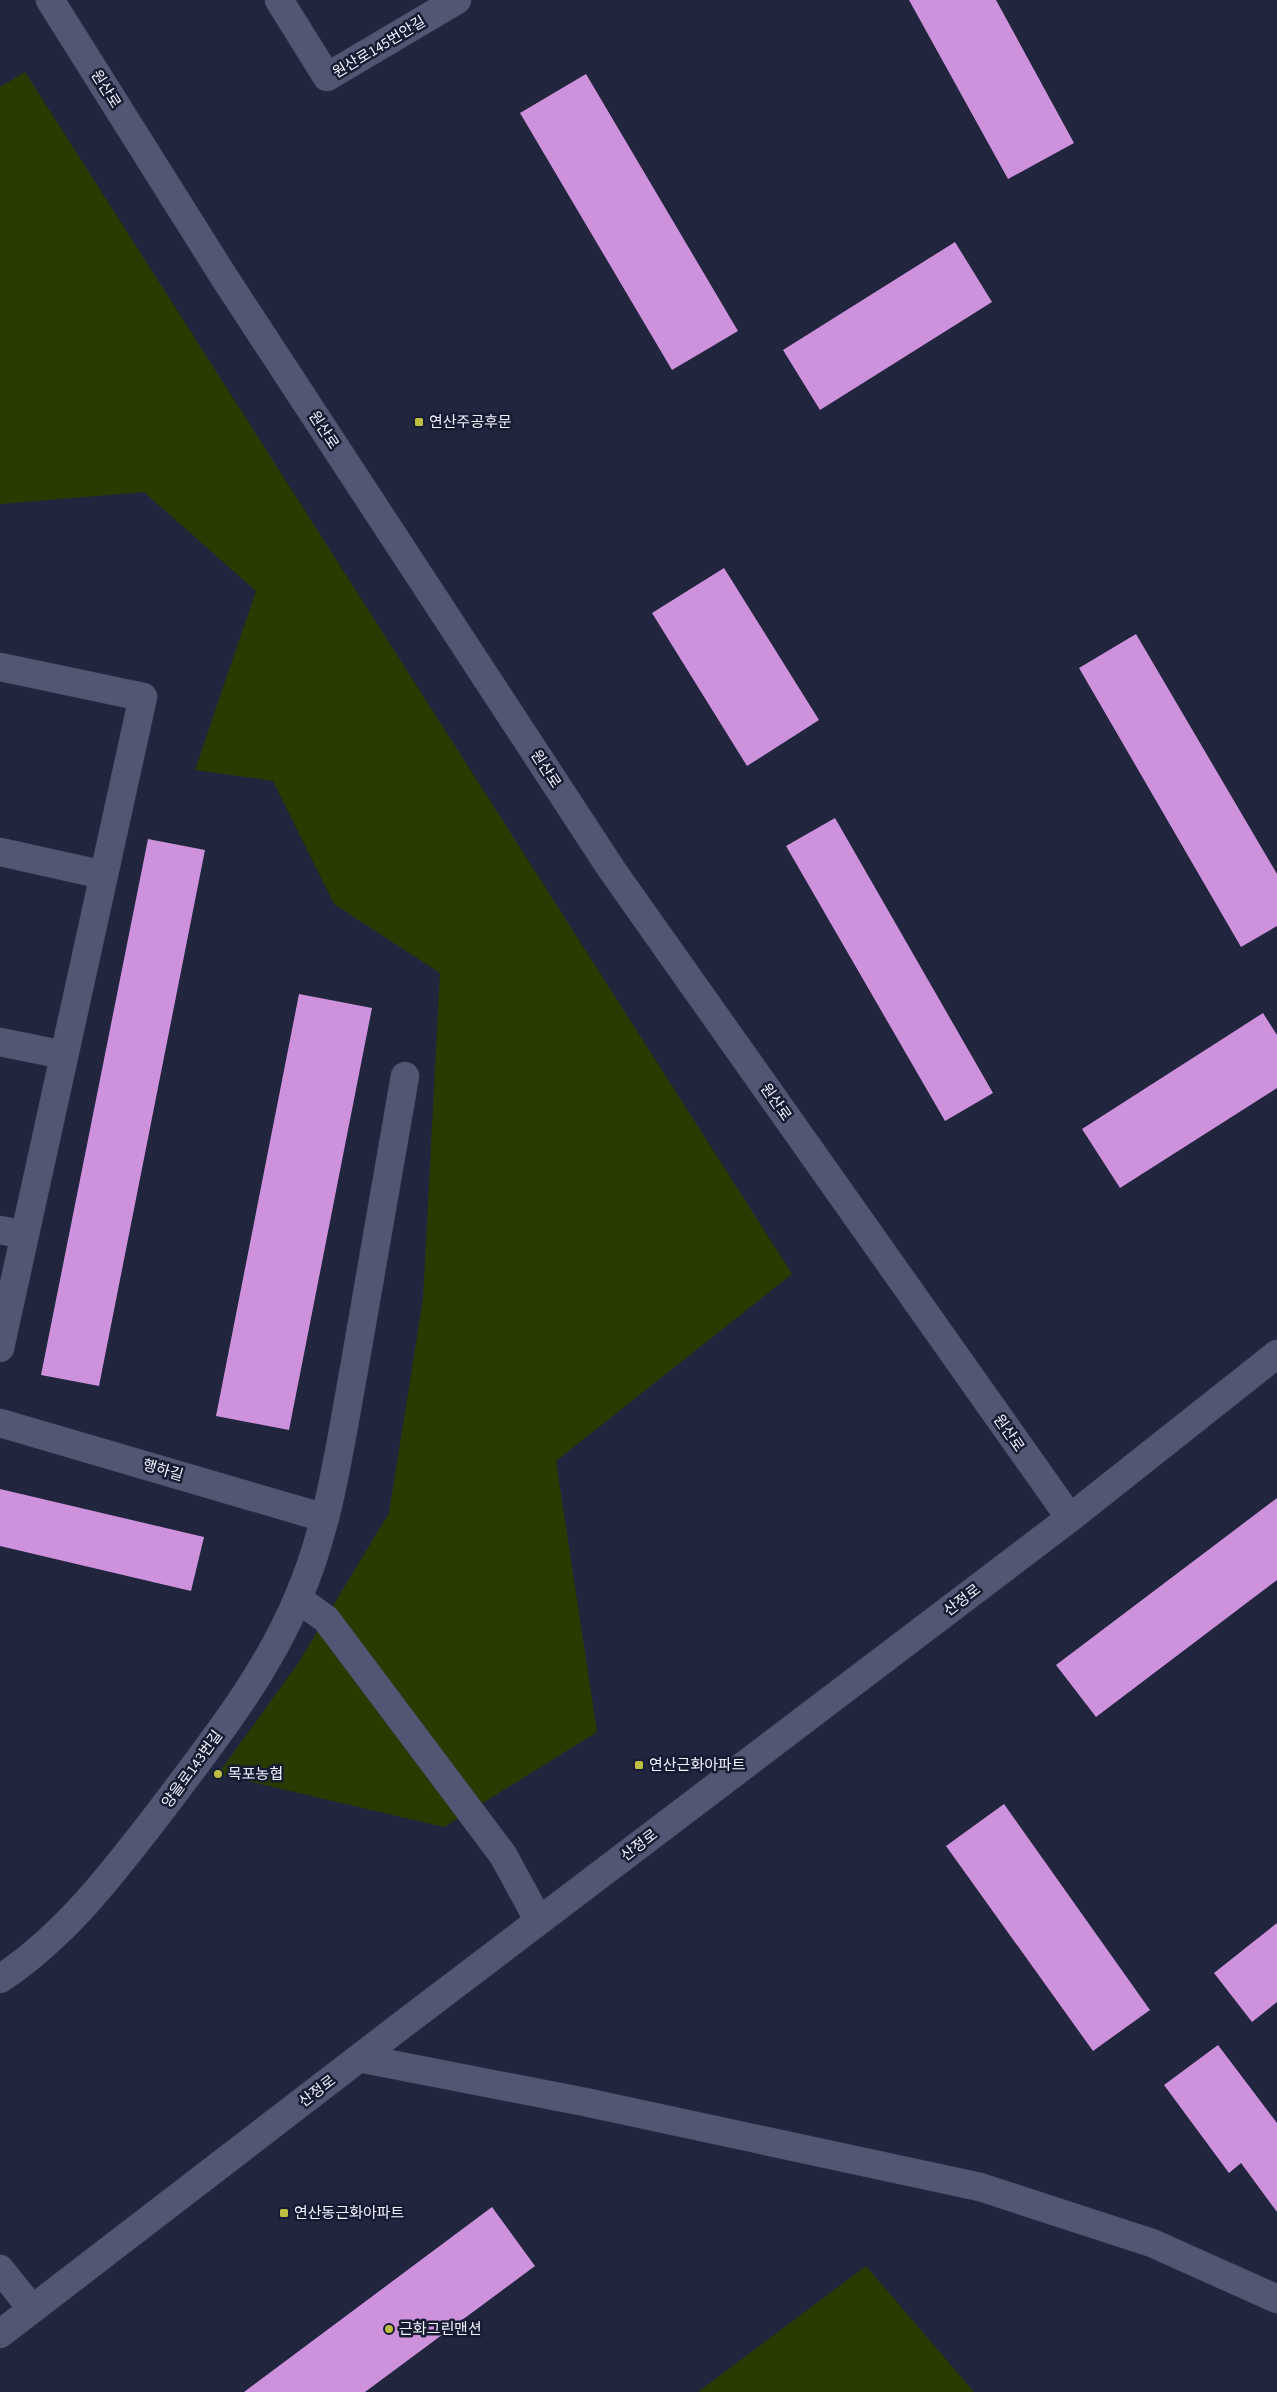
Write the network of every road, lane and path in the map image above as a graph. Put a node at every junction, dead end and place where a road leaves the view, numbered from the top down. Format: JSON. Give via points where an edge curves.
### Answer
{"nodes":[{"id":1,"x":50,"y":0,"type":"edge"},
{"id":2,"x":279,"y":0,"type":"edge"},
{"id":3,"x":457,"y":0,"type":"edge"},
{"id":4,"x":0,"y":667,"type":"edge"},
{"id":5,"x":0,"y":852,"type":"edge"},
{"id":6,"x":104,"y":875,"type":"junction"},
{"id":7,"x":0,"y":1042,"type":"edge"},
{"id":8,"x":64,"y":1054,"type":"junction"},
{"id":9,"x":405,"y":1076,"type":"dead end"},
{"id":10,"x":12,"y":1233,"type":"edge"},
{"id":11,"x":0,"y":1348,"type":"edge"},
{"id":12,"x":1277,"y":1354,"type":"edge"},
{"id":13,"x":0,"y":1423,"type":"edge"},
{"id":14,"x":325,"y":1518,"type":"junction"},
{"id":15,"x":1070,"y":1518,"type":"junction"},
{"id":16,"x":298,"y":1599,"type":"junction"},
{"id":17,"x":539,"y":1921,"type":"junction"},
{"id":18,"x":0,"y":1979,"type":"edge"},
{"id":19,"x":360,"y":2058,"type":"junction"},
{"id":20,"x":0,"y":2269,"type":"edge"},
{"id":21,"x":1277,"y":2299,"type":"edge"},
{"id":22,"x":32,"y":2309,"type":"junction"},
{"id":23,"x":0,"y":2334,"type":"edge"}],
"edges":[{"from":1,"to":15,"type":"street","name":"원산로","via":[[224,277],[612,870]]},
{"from":2,"to":3,"type":"street","name":"원산로145번안길","via":[[327,78]]},
{"from":4,"to":6,"type":"street","via":[[143,697]]},
{"from":5,"to":6,"type":"street"},
{"from":6,"to":8,"type":"street"},
{"from":7,"to":8,"type":"street"},
{"from":8,"to":10,"type":"street"},
{"from":9,"to":14,"type":"street","name":"양을로143번길"},
{"from":10,"to":11,"type":"street"},
{"from":12,"to":15,"type":"street","name":"산정로"},
{"from":13,"to":14,"type":"street","name":"행하길"},
{"from":14,"to":16,"type":"street","name":"양을로143번길"},
{"from":15,"to":17,"type":"street","name":"산정로"},
{"from":16,"to":17,"type":"street","via":[[326,1620],[503,1855]]},
{"from":16,"to":18,"type":"street","name":"양을로143번길","via":[[272,1654],[114,1872],[69,1923]]},
{"from":17,"to":19,"type":"street","name":"산정로"},
{"from":19,"to":21,"type":"street","via":[[595,2104],[980,2187],[1152,2243]]},
{"from":19,"to":22,"type":"street","name":"산정로"},
{"from":20,"to":22,"type":"street"},
{"from":22,"to":23,"type":"street","name":"산정로"}]}
